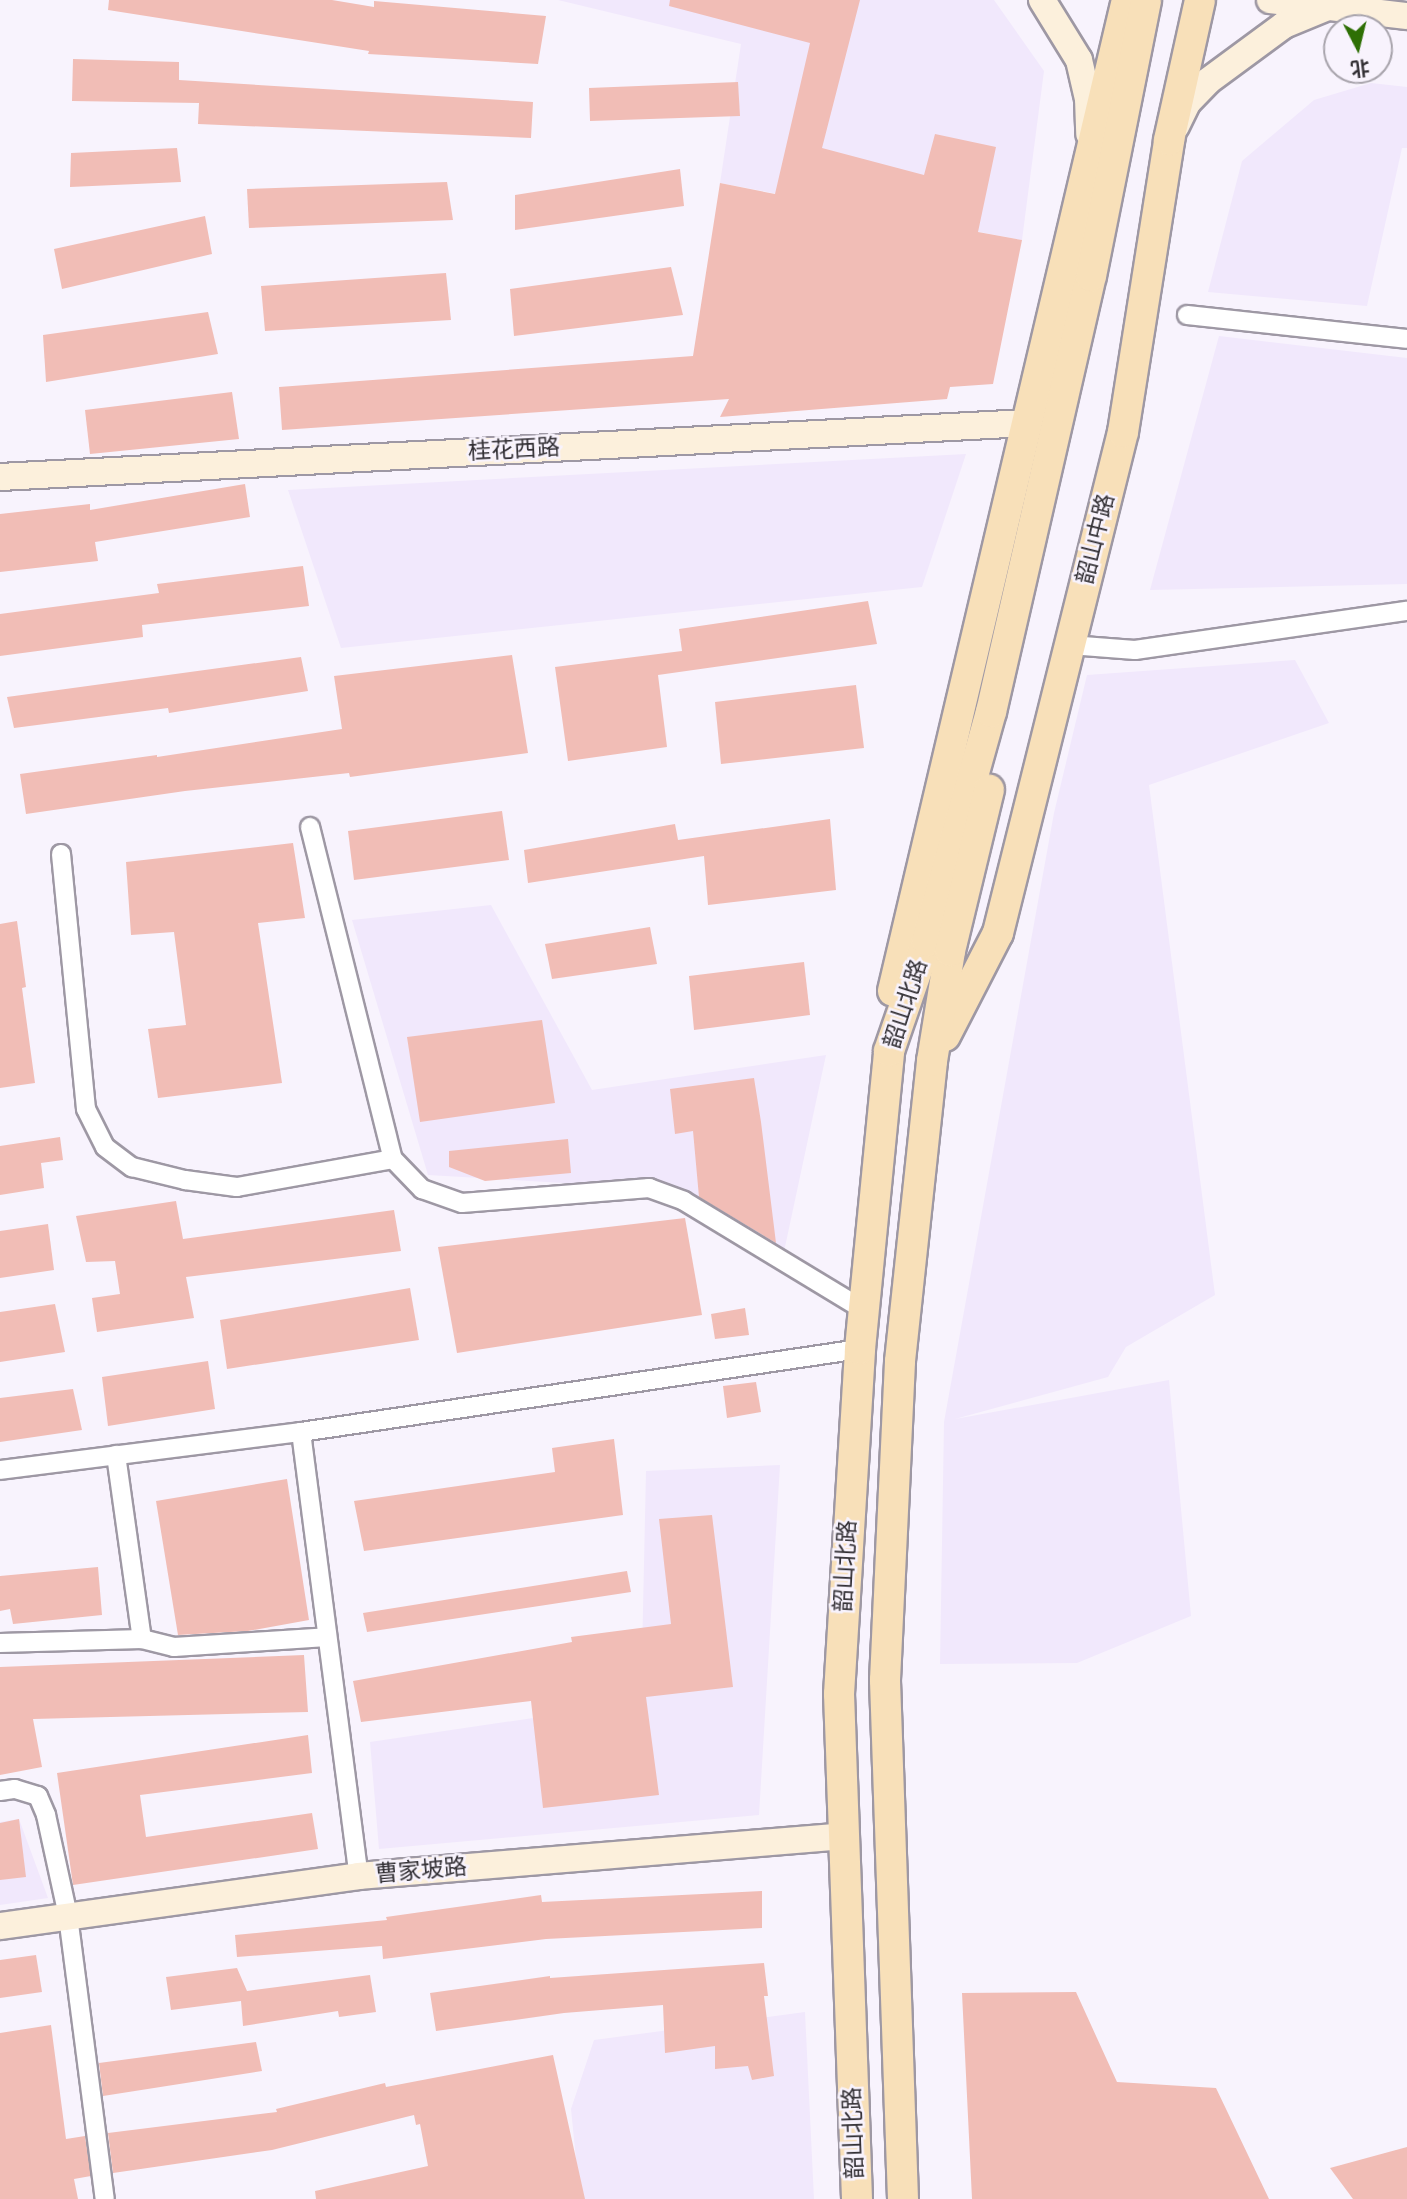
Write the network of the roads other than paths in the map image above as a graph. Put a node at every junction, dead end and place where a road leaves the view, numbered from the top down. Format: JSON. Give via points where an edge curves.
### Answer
{"nodes":[{"id":1,"x":1042,"y":0,"type":"edge"},
{"id":2,"x":1127,"y":0,"type":"edge"},
{"id":3,"x":1146,"y":0,"type":"edge"},
{"id":4,"x":1163,"y":0,"type":"edge"},
{"id":5,"x":1200,"y":0,"type":"edge"},
{"id":6,"x":1270,"y":0,"type":"edge"},
{"id":7,"x":1325,"y":8,"type":"junction"},
{"id":8,"x":1407,"y":16,"type":"edge"},
{"id":9,"x":1169,"y":140,"type":"junction"},
{"id":10,"x":1089,"y":154,"type":"junction"},
{"id":11,"x":1187,"y":315,"type":"dead end"},
{"id":12,"x":1407,"y":339,"type":"edge"},
{"id":13,"x":1028,"y":422,"type":"junction"},
{"id":14,"x":0,"y":477,"type":"edge"},
{"id":15,"x":1407,"y":611,"type":"edge"},
{"id":16,"x":1070,"y":645,"type":"junction"},
{"id":17,"x":310,"y":827,"type":"dead end"},
{"id":18,"x":61,"y":854,"type":"dead end"},
{"id":19,"x":939,"y":946,"type":"junction"},
{"id":20,"x":889,"y":1051,"type":"junction"},
{"id":21,"x":932,"y":1061,"type":"junction"},
{"id":22,"x":393,"y":1158,"type":"junction"},
{"id":23,"x":864,"y":1310,"type":"junction"},
{"id":24,"x":860,"y":1349,"type":"junction"},
{"id":25,"x":300,"y":1432,"type":"junction"},
{"id":26,"x":117,"y":1455,"type":"junction"},
{"id":27,"x":0,"y":1470,"type":"edge"},
{"id":28,"x":327,"y":1637,"type":"junction"},
{"id":29,"x":142,"y":1639,"type":"junction"},
{"id":30,"x":0,"y":1643,"type":"edge"},
{"id":31,"x":0,"y":1791,"type":"edge"},
{"id":32,"x":844,"y":1836,"type":"junction"},
{"id":33,"x":359,"y":1876,"type":"junction"},
{"id":34,"x":68,"y":1916,"type":"junction"},
{"id":35,"x":0,"y":1926,"type":"edge"},
{"id":36,"x":105,"y":2199,"type":"edge"},
{"id":37,"x":857,"y":2199,"type":"edge"},
{"id":38,"x":902,"y":2199,"type":"edge"}],
"edges":[{"from":1,"to":10,"type":"street","via":[[1079,60],[1088,98]]},
{"from":2,"to":10,"type":"main road"},
{"from":3,"to":19,"type":"main road","via":[[1091,276]]},
{"from":4,"to":19,"type":"main road","name":"韶山中路","via":[[1107,279]]},
{"from":5,"to":9,"type":"main road","name":"韶山中路"},
{"from":6,"to":7,"type":"street"},
{"from":7,"to":8,"type":"street"},
{"from":7,"to":9,"type":"street","via":[[1284,25],[1209,80],[1187,103]]},
{"from":9,"to":16,"type":"main road","name":"韶山中路","via":[[1123,432]]},
{"from":10,"to":13,"type":"main road"},
{"from":11,"to":12,"type":"street"},
{"from":13,"to":14,"type":"street","name":"桂花西路"},
{"from":13,"to":20,"type":"main road","via":[[907,922],[894,985]]},
{"from":15,"to":16,"type":"street","via":[[1135,650]]},
{"from":16,"to":21,"type":"main road","name":"韶山中路","via":[[998,933]]},
{"from":17,"to":22,"type":"street"},
{"from":18,"to":22,"type":"street","via":[[86,1109],[104,1147],[132,1167],[237,1187]]},
{"from":19,"to":20,"type":"main road","name":"韶山北路"},
{"from":19,"to":21,"type":"main road","name":"韶山北路"},
{"from":20,"to":23,"type":"main road","name":"韶山北路"},
{"from":21,"to":38,"type":"main road","name":"韶山北路","via":[[900,1361],[885,1680]]},
{"from":22,"to":23,"type":"street","via":[[422,1189],[462,1203],[649,1188],[684,1201]]},
{"from":23,"to":24,"type":"main road","name":"韶山北路"},
{"from":24,"to":25,"type":"street"},
{"from":24,"to":32,"type":"main road","name":"韶山北路","via":[[839,1694]]},
{"from":25,"to":26,"type":"street"},
{"from":25,"to":28,"type":"street"},
{"from":26,"to":27,"type":"street"},
{"from":26,"to":29,"type":"street"},
{"from":28,"to":29,"type":"street","via":[[174,1647]]},
{"from":28,"to":33,"type":"street"},
{"from":29,"to":30,"type":"street"},
{"from":31,"to":34,"type":"street","via":[[38,1796]]},
{"from":32,"to":33,"type":"street","name":"曹家坡路"},
{"from":32,"to":37,"type":"main road","name":"韶山北路"},
{"from":33,"to":34,"type":"street","name":"曹家坡路"},
{"from":34,"to":35,"type":"street","name":"曹家坡路"},
{"from":34,"to":36,"type":"street"}]}
